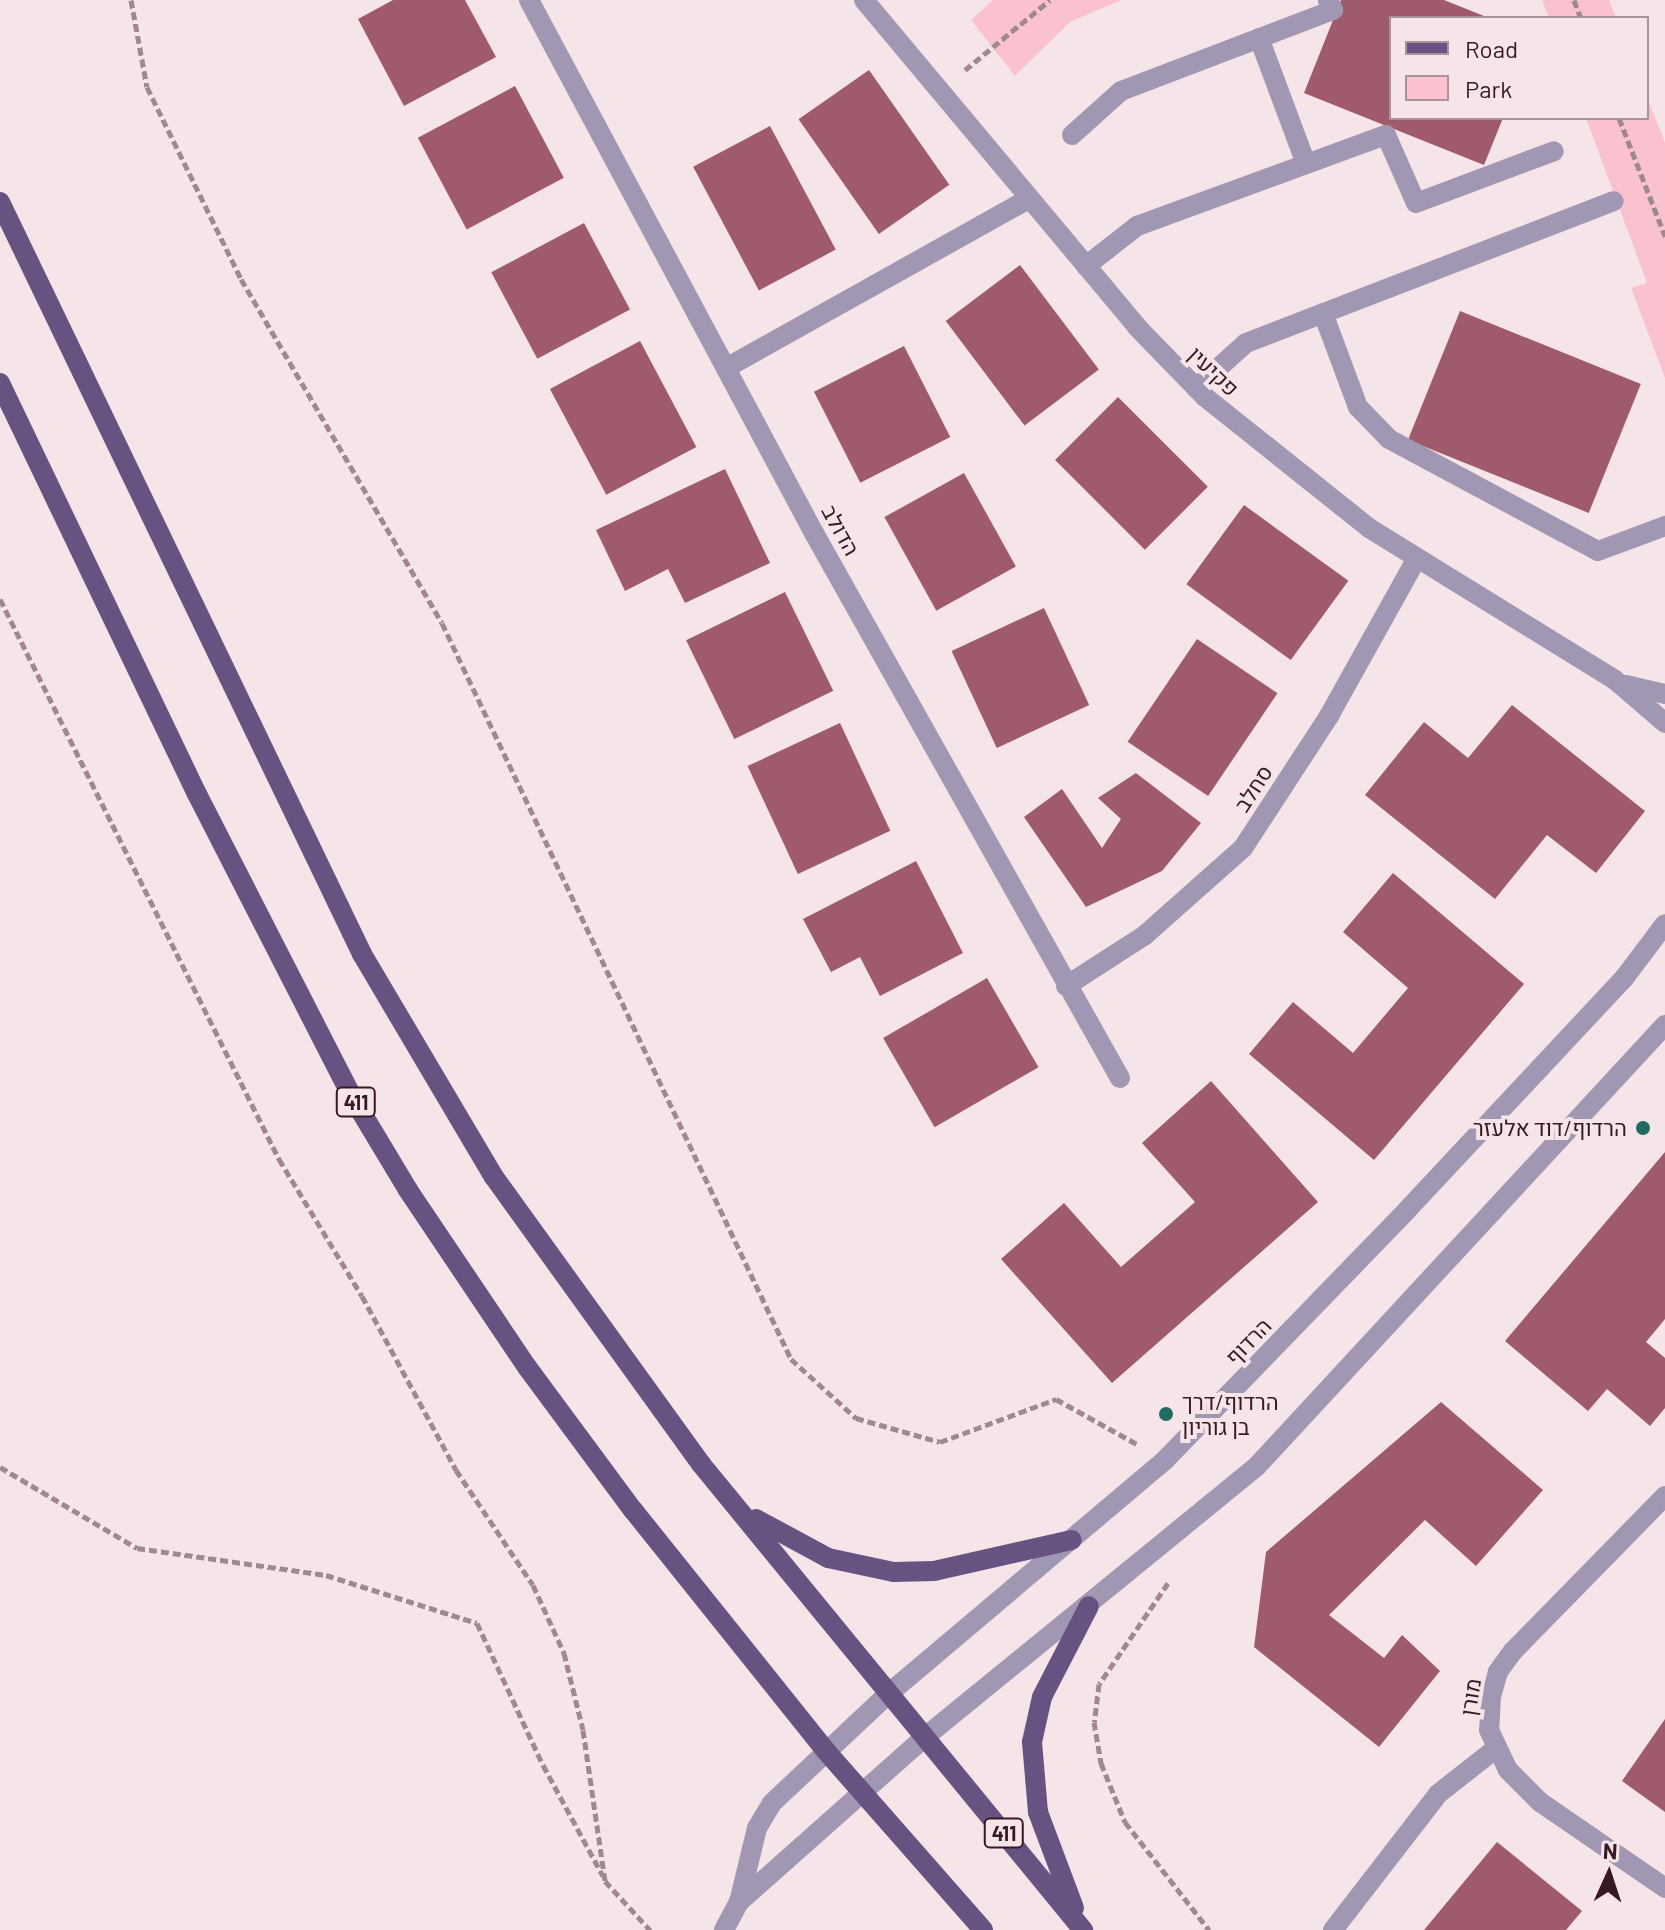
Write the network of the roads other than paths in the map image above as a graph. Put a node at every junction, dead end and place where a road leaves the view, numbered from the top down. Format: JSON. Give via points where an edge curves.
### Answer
{"nodes":[{"id":1,"x":529,"y":0,"type":"edge"},
{"id":2,"x":864,"y":0,"type":"edge"},
{"id":3,"x":1328,"y":0,"type":"edge"},
{"id":4,"x":1259,"y":38,"type":"junction"},
{"id":5,"x":1072,"y":135,"type":"dead end"},
{"id":6,"x":1554,"y":151,"type":"dead end"},
{"id":7,"x":1306,"y":164,"type":"junction"},
{"id":8,"x":1030,"y":198,"type":"junction"},
{"id":9,"x":1614,"y":201,"type":"dead end"},
{"id":10,"x":0,"y":202,"type":"edge"},
{"id":11,"x":1086,"y":266,"type":"junction"},
{"id":12,"x":1323,"y":313,"type":"junction"},
{"id":13,"x":726,"y":368,"type":"junction"},
{"id":14,"x":0,"y":383,"type":"edge"},
{"id":15,"x":1196,"y":388,"type":"junction"},
{"id":16,"x":1665,"y":526,"type":"edge"},
{"id":17,"x":1416,"y":560,"type":"junction"},
{"id":18,"x":1615,"y":680,"type":"junction"},
{"id":19,"x":1665,"y":694,"type":"edge"},
{"id":20,"x":1665,"y":723,"type":"edge"},
{"id":21,"x":1665,"y":924,"type":"edge"},
{"id":22,"x":1066,"y":986,"type":"junction"},
{"id":23,"x":1665,"y":1025,"type":"edge"},
{"id":24,"x":1120,"y":1078,"type":"dead end"},
{"id":25,"x":1665,"y":1496,"type":"edge"},
{"id":26,"x":745,"y":1513,"type":"junction"},
{"id":27,"x":1072,"y":1540,"type":"junction"},
{"id":28,"x":1089,"y":1606,"type":"junction"},
{"id":29,"x":887,"y":1695,"type":"junction"},
{"id":30,"x":925,"y":1737,"type":"junction"},
{"id":31,"x":1494,"y":1750,"type":"junction"},
{"id":32,"x":826,"y":1751,"type":"junction"},
{"id":33,"x":865,"y":1794,"type":"junction"},
{"id":34,"x":1665,"y":1888,"type":"edge"},
{"id":35,"x":739,"y":1902,"type":"junction"},
{"id":36,"x":724,"y":1930,"type":"edge"},
{"id":37,"x":983,"y":1930,"type":"edge"},
{"id":38,"x":1083,"y":1930,"type":"edge"},
{"id":39,"x":1333,"y":1930,"type":"edge"}],
"edges":[{"from":1,"to":13,"type":"street","name":"הדולב"},
{"from":2,"to":8,"type":"street","name":"פקיעין"},
{"from":3,"to":4,"type":"street","via":[[1333,10]]},
{"from":4,"to":5,"type":"street","via":[[1121,91]]},
{"from":4,"to":7,"type":"street"},
{"from":6,"to":7,"type":"street","via":[[1416,203],[1386,135]]},
{"from":7,"to":11,"type":"street","via":[[1137,226]]},
{"from":8,"to":11,"type":"street","name":"פקיעין"},
{"from":8,"to":13,"type":"street"},
{"from":9,"to":12,"type":"street"},
{"from":10,"to":26,"type":"main road","number":"411","via":[[369,966],[494,1177],[664,1417]]},
{"from":11,"to":15,"type":"street","name":"פקיעין"},
{"from":12,"to":15,"type":"street","via":[[1235,349]]},
{"from":12,"to":16,"type":"street","via":[[1358,407],[1389,439],[1598,551]]},
{"from":13,"to":22,"type":"street","name":"הדולב"},
{"from":14,"to":32,"type":"main road","number":"411","via":[[197,794],[351,1095],[408,1190],[616,1486]]},
{"from":15,"to":17,"type":"street","name":"פקיעין","via":[[1311,486]]},
{"from":17,"to":18,"type":"street","name":"פקיעין"},
{"from":17,"to":22,"type":"street","name":"סחלב","via":[[1329,716],[1243,848],[1145,935]]},
{"from":18,"to":19,"type":"street","name":"פקיעין"},
{"from":18,"to":20,"type":"street","name":"פקיעין"},
{"from":21,"to":27,"type":"street","name":"הרדוף","via":[[1625,977],[1408,1209],[1165,1460]]},
{"from":22,"to":24,"type":"street","name":"הדולב"},
{"from":23,"to":28,"type":"street","via":[[1257,1466]]},
{"from":25,"to":31,"type":"street","name":"מורן","via":[[1498,1672],[1491,1696]]},
{"from":26,"to":27,"type":"main road","via":[[828,1558],[894,1572],[934,1571]]},
{"from":26,"to":29,"type":"main road","number":"411"},
{"from":27,"to":29,"type":"street","name":"הרדוף"},
{"from":28,"to":30,"type":"street"},
{"from":28,"to":38,"type":"main road","via":[[1042,1697],[1032,1742],[1038,1812]]},
{"from":29,"to":30,"type":"main road","number":"411"},
{"from":29,"to":32,"type":"street","name":"הרדוף"},
{"from":30,"to":33,"type":"street"},
{"from":30,"to":38,"type":"main road","number":"411"},
{"from":31,"to":34,"type":"street","via":[[1540,1802]]},
{"from":31,"to":39,"type":"street","via":[[1438,1794]]},
{"from":32,"to":33,"type":"main road","number":"411"},
{"from":32,"to":35,"type":"street","name":"הרדוף","via":[[772,1803],[757,1828]]},
{"from":33,"to":35,"type":"street"},
{"from":33,"to":37,"type":"main road","number":"411"},
{"from":35,"to":36,"type":"street"}]}
